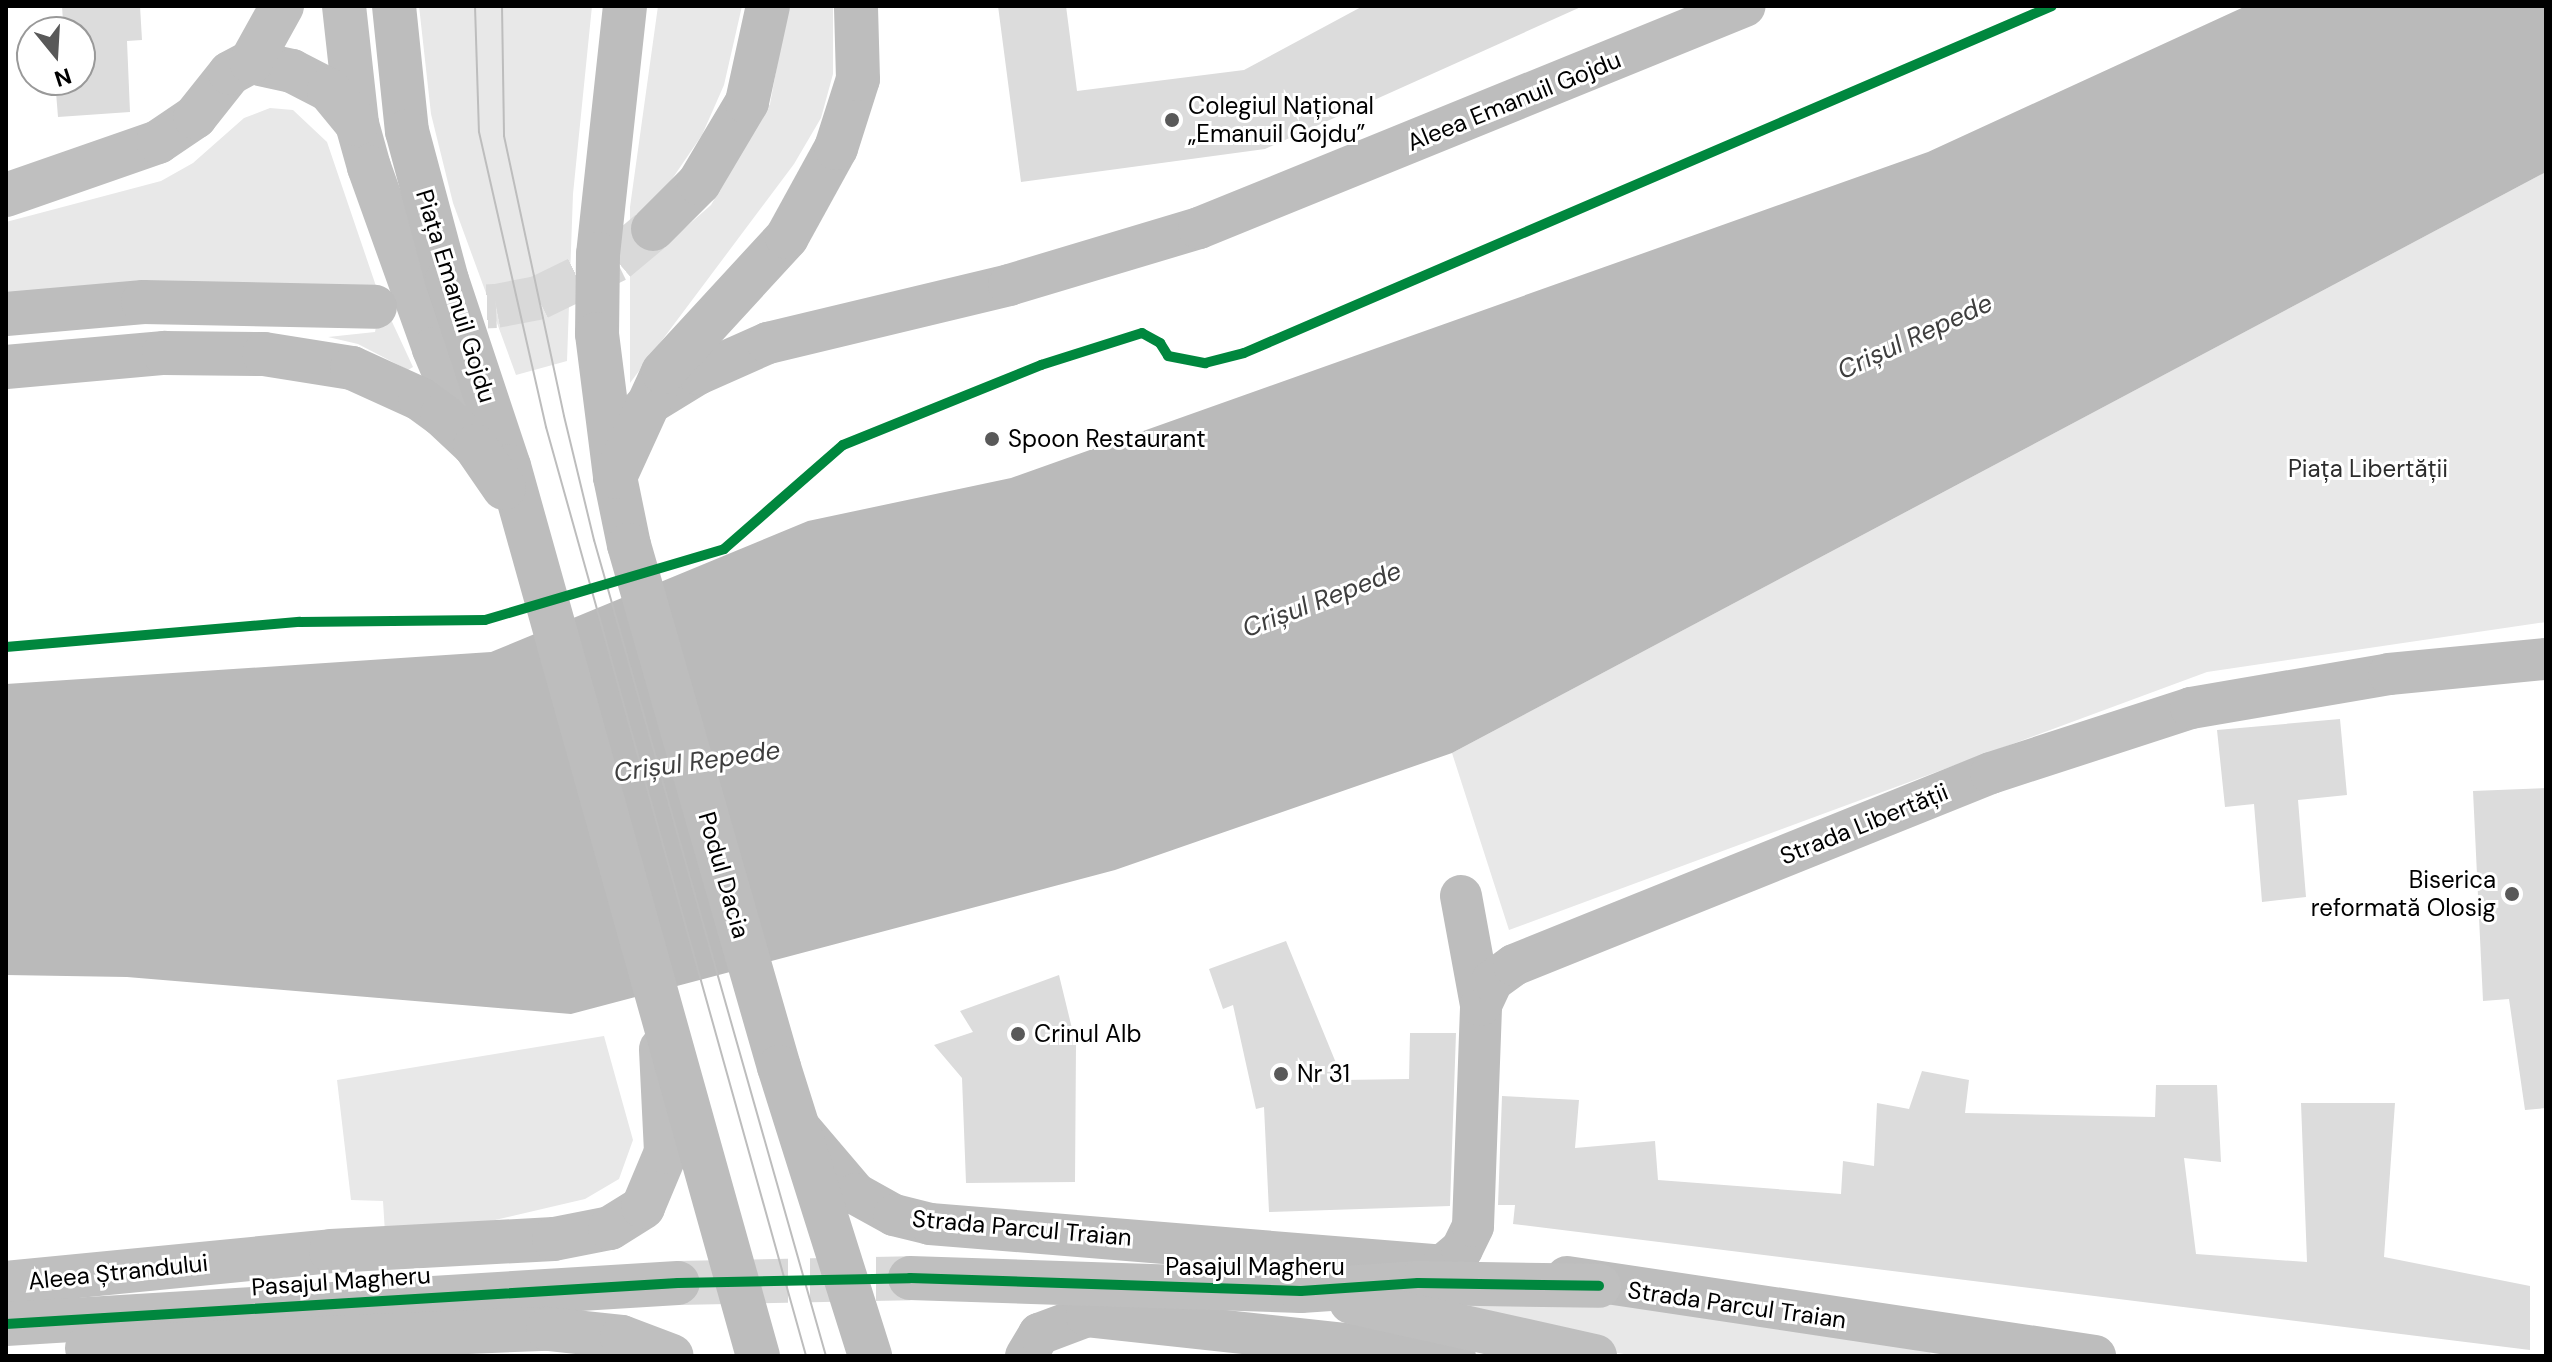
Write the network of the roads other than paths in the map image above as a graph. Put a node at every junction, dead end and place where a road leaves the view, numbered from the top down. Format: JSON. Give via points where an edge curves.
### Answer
{"nodes":[{"id":1,"x":282,"y":6,"type":"edge"},
{"id":2,"x":344,"y":6,"type":"edge"},
{"id":3,"x":394,"y":6,"type":"edge"},
{"id":4,"x":625,"y":6,"type":"edge"},
{"id":5,"x":768,"y":6,"type":"edge"},
{"id":6,"x":856,"y":6,"type":"edge"},
{"id":7,"x":1724,"y":11,"type":"edge"},
{"id":8,"x":251,"y":62,"type":"junction"},
{"id":9,"x":357,"y":124,"type":"junction"},
{"id":10,"x":6,"y":195,"type":"edge"},
{"id":11,"x":653,"y":229,"type":"tunnel mouth"},
{"id":12,"x":375,"y":307,"type":"tunnel mouth"},
{"id":13,"x":6,"y":314,"type":"edge"},
{"id":14,"x":6,"y":367,"type":"edge"},
{"id":15,"x":644,"y":407,"type":"junction"},
{"id":16,"x":475,"y":446,"type":"junction"},
{"id":17,"x":615,"y":477,"type":"junction"},
{"id":18,"x":522,"y":514,"type":"junction"},
{"id":19,"x":2546,"y":659,"type":"edge"},
{"id":20,"x":1461,"y":896,"type":"dead end"},
{"id":21,"x":1481,"y":1005,"type":"junction"},
{"id":22,"x":665,"y":1010,"type":"junction"},
{"id":23,"x":796,"y":1123,"type":"junction"},
{"id":24,"x":1442,"y":1266,"type":"junction"},
{"id":25,"x":910,"y":1278,"type":"tunnel mouth"},
{"id":26,"x":6,"y":1283,"type":"edge"},
{"id":27,"x":678,"y":1283,"type":"tunnel mouth"},
{"id":28,"x":1599,"y":1286,"type":"junction"},
{"id":29,"x":1301,"y":1291,"type":"junction"},
{"id":30,"x":6,"y":1324,"type":"edge"},
{"id":31,"x":480,"y":1343,"type":"edge"},
{"id":32,"x":867,"y":1346,"type":"edge"},
{"id":33,"x":1971,"y":1347,"type":"edge"},
{"id":34,"x":2017,"y":1350,"type":"edge"},
{"id":35,"x":6,"y":1352,"type":"edge"},
{"id":36,"x":672,"y":1356,"type":"edge"},
{"id":37,"x":758,"y":1356,"type":"edge"},
{"id":38,"x":1026,"y":1356,"type":"edge"},
{"id":39,"x":1455,"y":1356,"type":"edge"},
{"id":40,"x":1595,"y":1356,"type":"edge"},
{"id":41,"x":2095,"y":1356,"type":"edge"}],
"edges":[{"from":1,"to":8,"type":"street"},
{"from":2,"to":9,"type":"street"},
{"from":3,"to":18,"type":"main road","name":"Piața Emanuil Gojdu","via":[[407,131],[447,280]]},
{"from":4,"to":17,"type":"main road","via":[[598,254],[597,334]]},
{"from":5,"to":11,"type":"main road","via":[[747,102],[699,183]]},
{"from":6,"to":15,"type":"main road","via":[[858,79],[851,109],[808,202],[787,237],[686,343]]},
{"from":7,"to":15,"type":"street","name":"Aleea Emanuil Gojdu","via":[[1199,228],[1009,285],[768,343],[712,367]]},
{"from":8,"to":9,"type":"street","via":[[292,71],[329,90]]},
{"from":8,"to":10,"type":"street","via":[[230,73],[195,117],[158,142]]},
{"from":9,"to":16,"type":"street","via":[[434,349]]},
{"from":12,"to":13,"type":"main road","via":[[143,302]]},
{"from":14,"to":16,"type":"main road","via":[[96,356],[264,354],[352,368],[420,399]]},
{"from":15,"to":17,"type":"main road"},
{"from":16,"to":18,"type":"main road"},
{"from":17,"to":23,"type":"main road","name":"Podul Dacia","via":[[629,545]]},
{"from":18,"to":22,"type":"main road","name":"Piața Emanuil Gojdu"},
{"from":19,"to":21,"type":"street","name":"Strada Libertății","via":[[2389,674],[2191,708],[1991,773],[1514,965],[1492,981]]},
{"from":20,"to":21,"type":"street"},
{"from":21,"to":24,"type":"street","via":[[1473,1226],[1462,1249]]},
{"from":22,"to":26,"type":"street","name":"Aleea Ștrandului","via":[[660,1053],[666,1152],[643,1207],[610,1228],[554,1239],[331,1251]]},
{"from":22,"to":37,"type":"main road"},
{"from":23,"to":24,"type":"street","name":"Strada Parcul Traian","via":[[856,1194],[894,1215],[930,1224]]},
{"from":23,"to":32,"type":"main road","name":"Podul Dacia"},
{"from":24,"to":28,"type":"street","name":"Strada Parcul Traian","via":[[1536,1272]]},
{"from":25,"to":29,"type":"street","name":"Pasajul Magheru"},
{"from":27,"to":30,"type":"street","name":"Pasajul Magheru"},
{"from":28,"to":29,"type":"street","name":"Pasajul Magheru","via":[[1418,1283]]},
{"from":28,"to":33,"type":"street","name":"Strada Parcul Traian"},
{"from":29,"to":40,"type":"street","name":"Pasajul Magheru"},
{"from":31,"to":35,"type":"street"},
{"from":31,"to":36,"type":"street","via":[[587,1332],[622,1337]]},
{"from":33,"to":34,"type":"street","name":"Strada Parcul Traian"},
{"from":34,"to":41,"type":"street","name":"Strada Parcul Traian"},
{"from":38,"to":39,"type":"street","via":[[1039,1334],[1087,1316]]}]}
